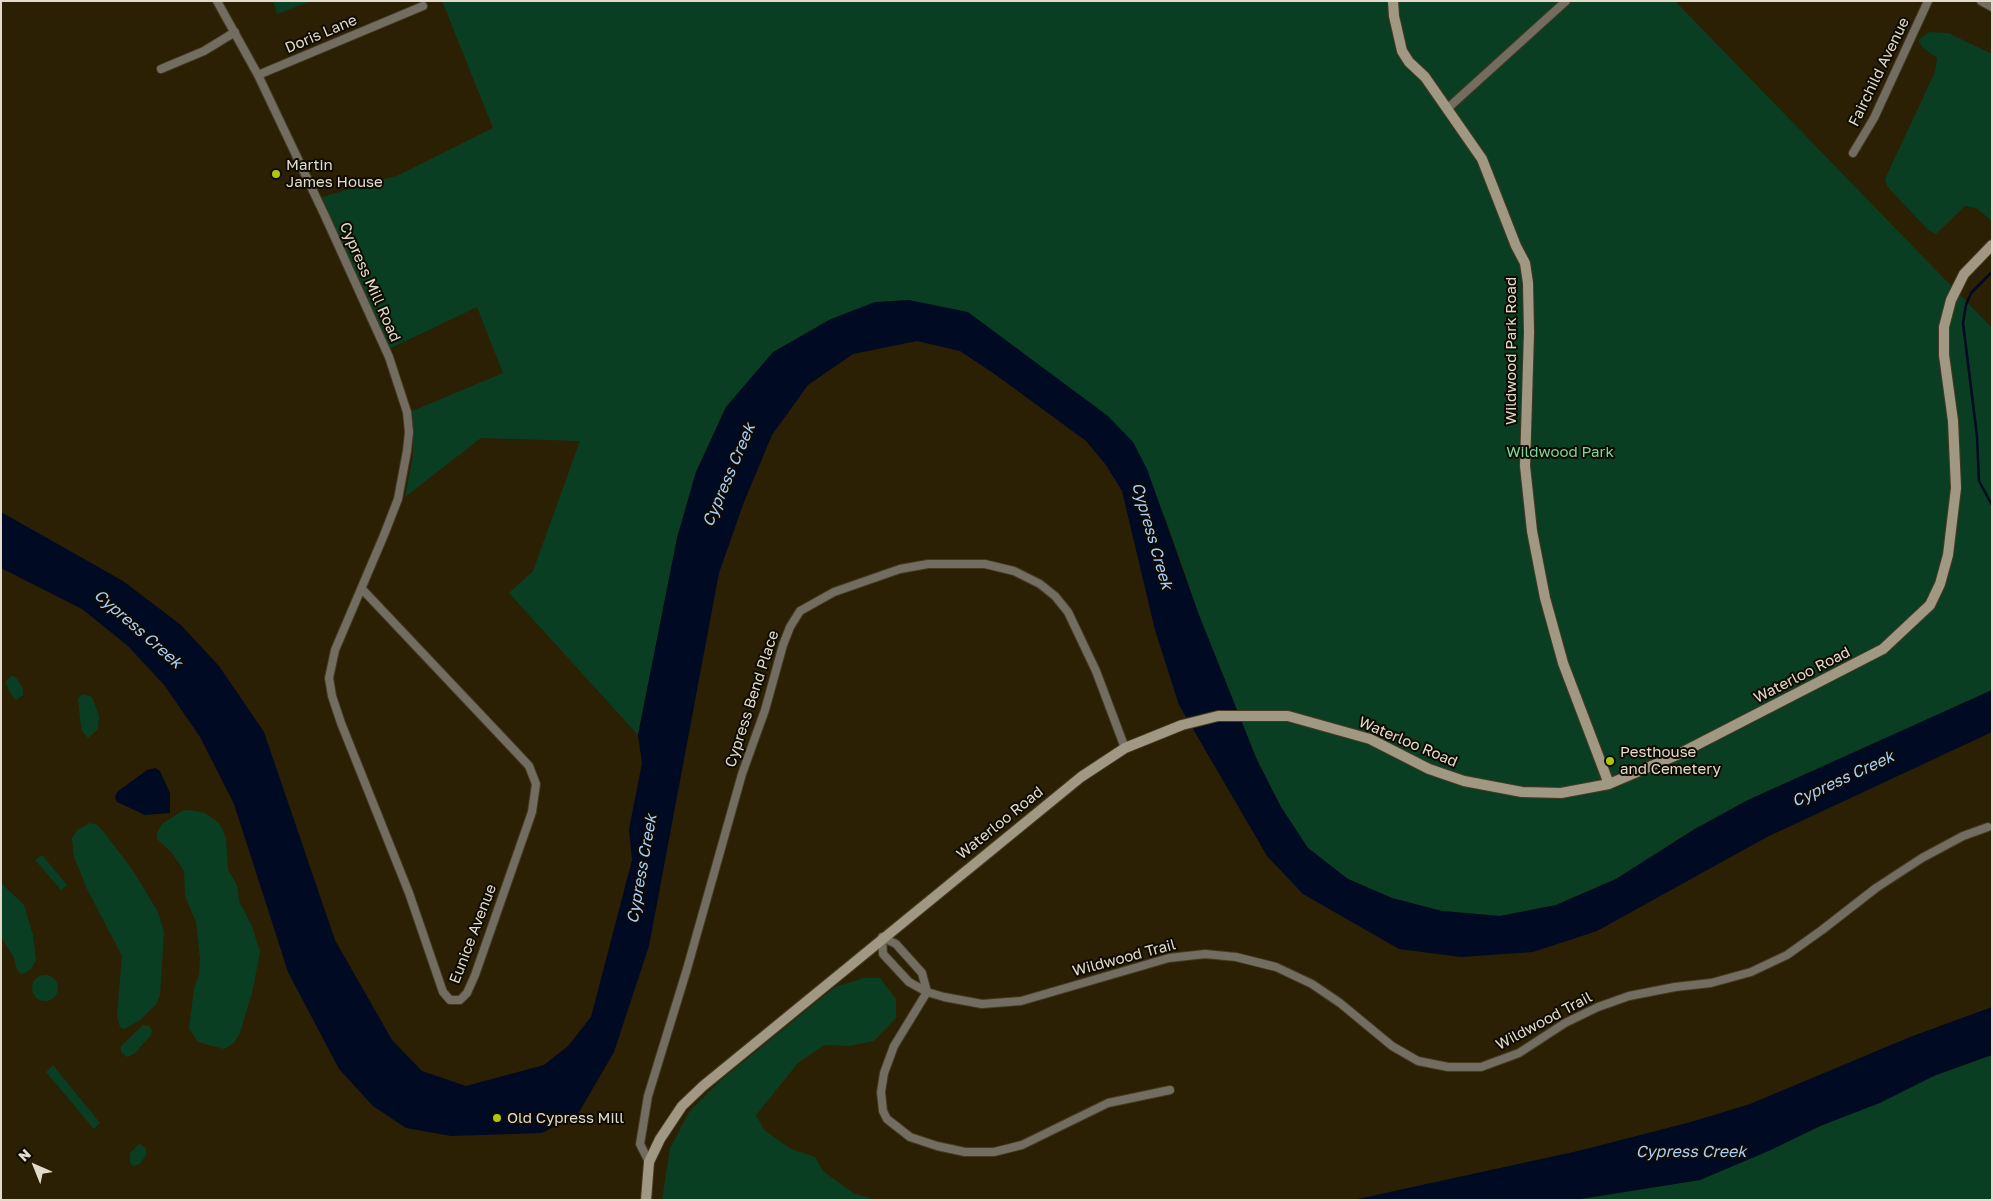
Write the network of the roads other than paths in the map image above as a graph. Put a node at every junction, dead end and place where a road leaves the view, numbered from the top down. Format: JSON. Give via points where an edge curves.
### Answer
{"nodes":[{"id":1,"x":217,"y":1,"type":"edge"},
{"id":2,"x":1393,"y":1,"type":"edge"},
{"id":3,"x":1566,"y":1,"type":"edge"},
{"id":4,"x":1928,"y":1,"type":"edge"},
{"id":5,"x":1981,"y":1,"type":"edge"},
{"id":6,"x":423,"y":6,"type":"dead end"},
{"id":7,"x":1992,"y":7,"type":"edge"},
{"id":8,"x":235,"y":32,"type":"junction"},
{"id":9,"x":161,"y":69,"type":"dead end"},
{"id":10,"x":258,"y":76,"type":"junction"},
{"id":11,"x":1448,"y":108,"type":"junction"},
{"id":12,"x":1853,"y":154,"type":"dead end"},
{"id":13,"x":1992,"y":245,"type":"edge"},
{"id":14,"x":362,"y":589,"type":"junction"},
{"id":15,"x":1125,"y":748,"type":"junction"},
{"id":16,"x":1609,"y":784,"type":"junction"},
{"id":17,"x":1991,"y":826,"type":"edge"},
{"id":18,"x":882,"y":938,"type":"junction"},
{"id":19,"x":927,"y":992,"type":"junction"},
{"id":20,"x":1170,"y":1090,"type":"dead end"},
{"id":21,"x":649,"y":1162,"type":"junction"},
{"id":22,"x":646,"y":1200,"type":"edge"}],
"edges":[{"from":1,"to":8,"type":"street","name":"Cypress Mill Road"},
{"from":2,"to":11,"type":"street","name":"Wildwood Park Road","via":[[1402,50]]},
{"from":3,"to":11,"type":"street"},
{"from":4,"to":12,"type":"street","name":"Fairchild Avenue","via":[[1874,118]]},
{"from":5,"to":7,"type":"street"},
{"from":6,"to":10,"type":"street","name":"Doris Lane"},
{"from":8,"to":9,"type":"street","via":[[197,54]]},
{"from":8,"to":10,"type":"street","name":"Cypress Mill Road"},
{"from":10,"to":14,"type":"street","name":"Cypress Mill Road","via":[[381,339],[407,412],[409,432],[398,498]]},
{"from":11,"to":16,"type":"street","name":"Wildwood Park Road","via":[[1482,158],[1525,263],[1529,341],[1525,466],[1532,531],[1545,598],[1563,663]]},
{"from":13,"to":16,"type":"street","name":"Waterloo Road","via":[[1964,274],[1951,300],[1944,327],[1956,488],[1948,556],[1930,605],[1883,650],[1677,755]]},
{"from":14,"to":14,"type":"street","name":"Eunice Avenue","via":[[335,650],[329,678],[332,696],[409,893],[443,992],[450,1000],[460,1000],[475,976],[532,812],[536,784],[528,766],[516,752]]},
{"from":15,"to":16,"type":"street","name":"Waterloo Road","via":[[1182,725],[1218,716],[1270,715],[1305,719],[1370,738],[1429,768],[1490,788],[1561,793]]},
{"from":15,"to":18,"type":"street","name":"Waterloo Road","via":[[1082,777]]},
{"from":15,"to":21,"type":"street","name":"Cypress Bend Place","via":[[1096,672],[1068,612],[1056,596],[1014,571],[985,564],[928,564],[900,569],[834,592],[800,611],[783,645],[765,710],[742,774],[688,969],[648,1096],[640,1144]]},
{"from":17,"to":19,"type":"street","name":"Wildwood Trail","via":[[1963,836],[1922,858],[1793,950],[1751,972],[1711,983],[1629,996],[1598,1006],[1518,1053],[1481,1067],[1448,1067],[1418,1061],[1392,1046],[1312,984],[1276,967],[1236,957],[1205,954],[1169,958],[1021,1001],[982,1004]]},
{"from":18,"to":19,"type":"street","via":[[896,944],[922,973]]},
{"from":18,"to":19,"type":"street","name":"Wildwood Trail","via":[[883,954],[895,969]]},
{"from":18,"to":21,"type":"street","name":"Waterloo Road","via":[[682,1106]]},
{"from":19,"to":20,"type":"street","via":[[894,1046],[881,1092],[883,1111],[888,1119],[910,1137],[965,1152],[994,1152],[1022,1145],[1108,1103]]},
{"from":21,"to":22,"type":"street","name":"Waterloo Road"}]}
